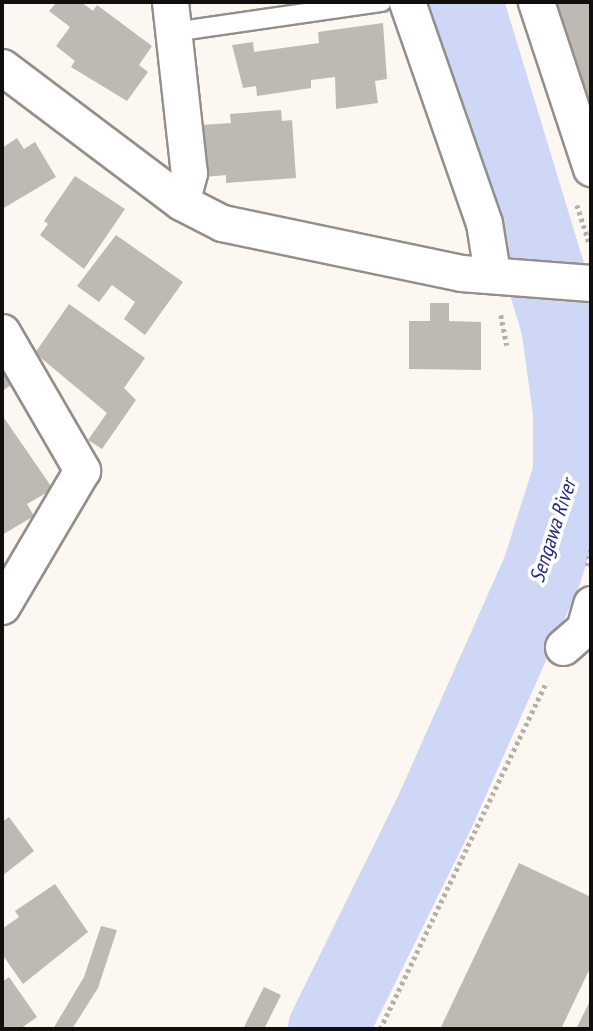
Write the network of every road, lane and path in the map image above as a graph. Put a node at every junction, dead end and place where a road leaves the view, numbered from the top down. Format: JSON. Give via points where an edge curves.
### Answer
{"nodes":[{"id":1,"x":382,"y":2,"type":"edge"},
{"id":2,"x":407,"y":2,"type":"edge"},
{"id":3,"x":536,"y":2,"type":"edge"},
{"id":4,"x":172,"y":17,"type":"edge"},
{"id":5,"x":2,"y":67,"type":"edge"},
{"id":6,"x":591,"y":168,"type":"edge"},
{"id":7,"x":181,"y":202,"type":"junction"},
{"id":8,"x":503,"y":274,"type":"junction"},
{"id":9,"x":591,"y":283,"type":"edge"},
{"id":10,"x":2,"y":332,"type":"edge"},
{"id":11,"x":591,"y":547,"type":"edge"},
{"id":12,"x":589,"y":589,"type":"edge"},
{"id":13,"x":2,"y":606,"type":"edge"},
{"id":14,"x":564,"y":647,"type":"joint"},
{"id":15,"x":380,"y":1029,"type":"edge"}],
"edges":[{"from":1,"to":4,"type":"lane"},
{"from":2,"to":8,"type":"street"},
{"from":3,"to":6,"type":"street"},
{"from":4,"to":7,"type":"street","via":[[189,173]]},
{"from":5,"to":7,"type":"street"},
{"from":7,"to":8,"type":"street","via":[[222,223],[461,273]]},
{"from":8,"to":9,"type":"street"},
{"from":10,"to":13,"type":"street","via":[[82,471]]},
{"from":11,"to":12,"type":"path"},
{"from":12,"to":14,"type":"street","via":[[584,629]]},
{"from":14,"to":15,"type":"path"}]}
